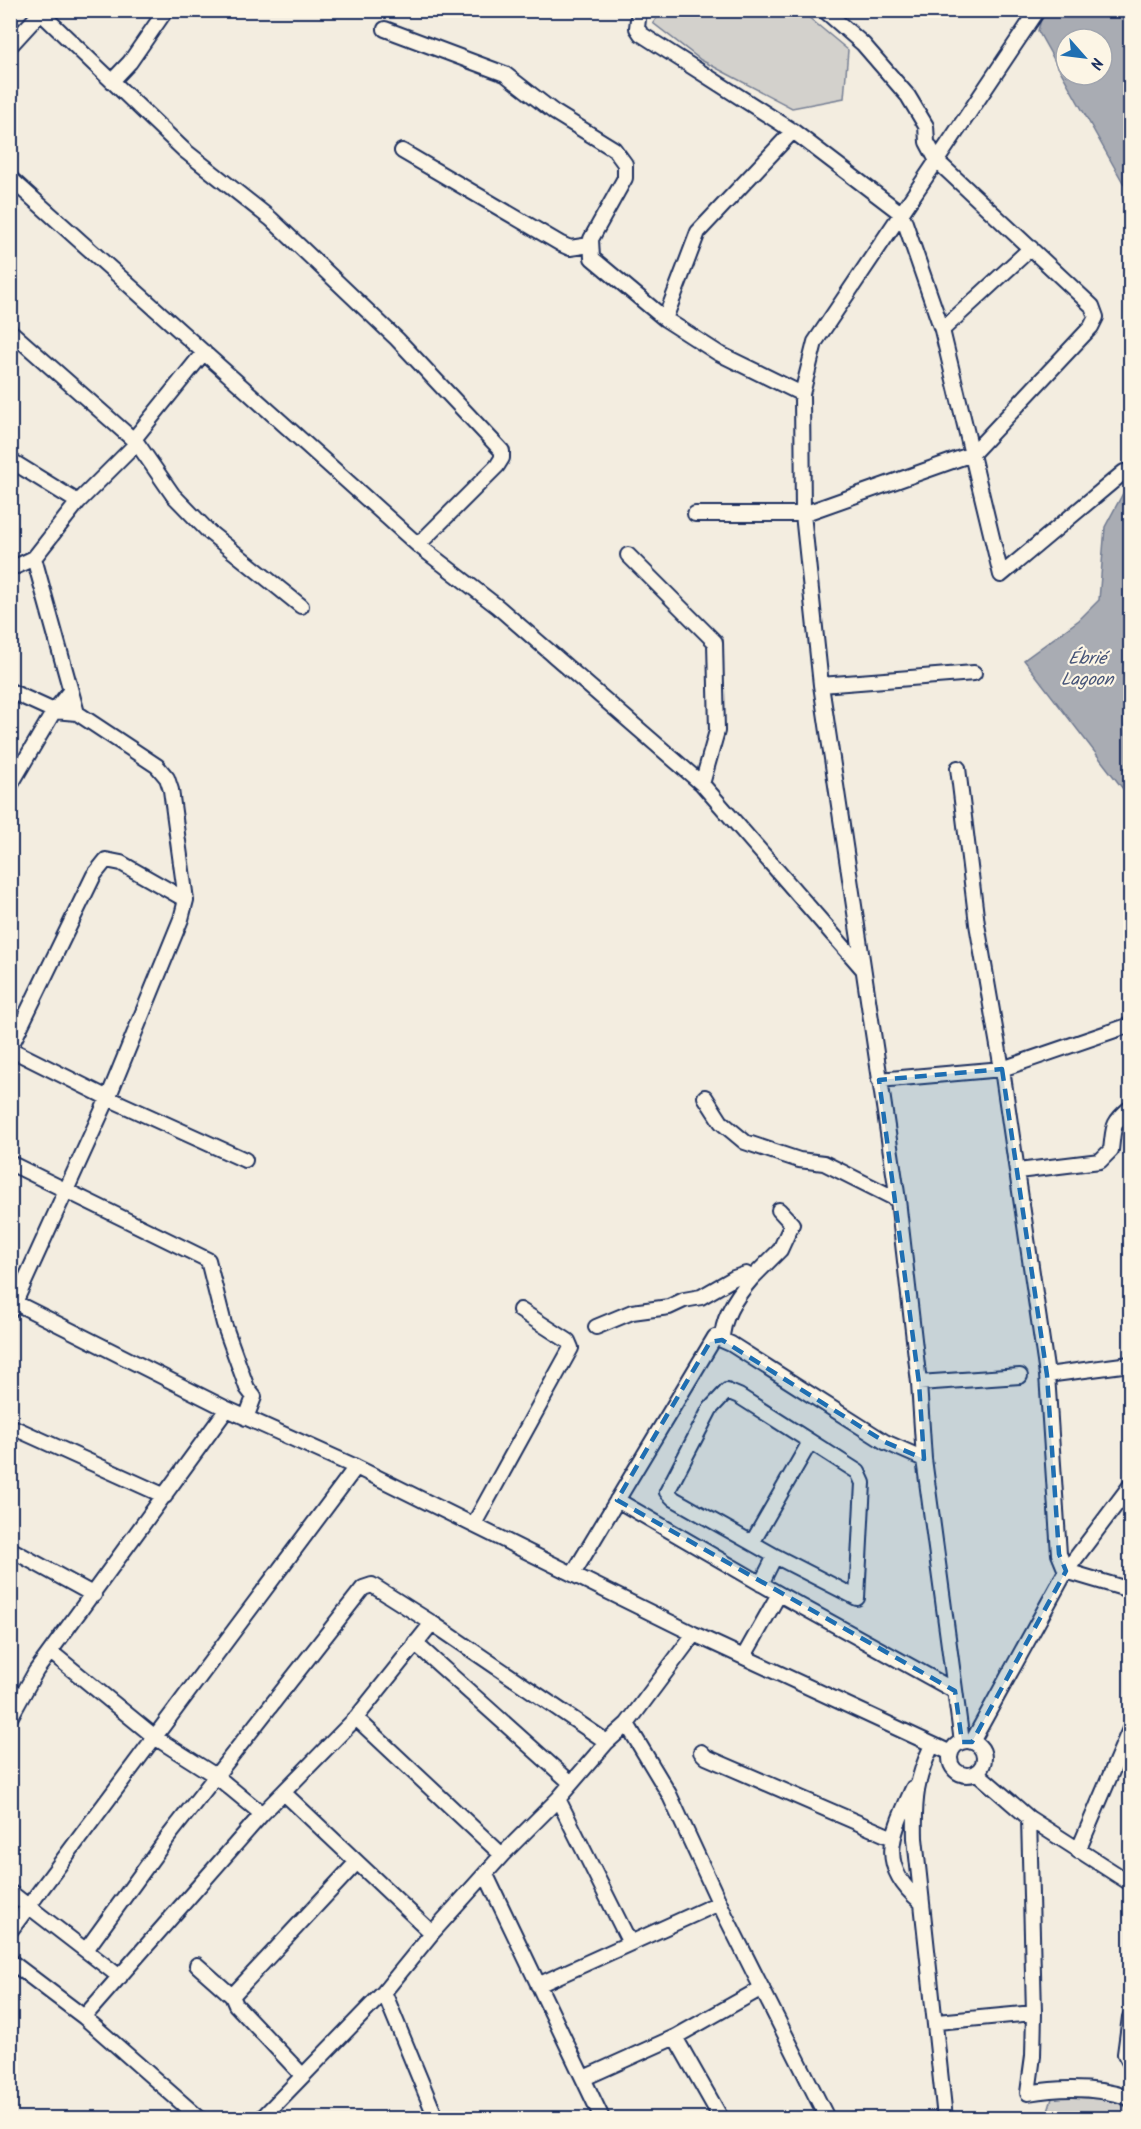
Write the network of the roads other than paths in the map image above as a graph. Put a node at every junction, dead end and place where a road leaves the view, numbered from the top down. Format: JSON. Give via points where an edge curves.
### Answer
{"nodes":[{"id":1,"x":166,"y":10,"type":"edge"},
{"id":2,"x":639,"y":10,"type":"edge"},
{"id":3,"x":824,"y":10,"type":"edge"},
{"id":4,"x":1038,"y":10,"type":"edge"},
{"id":5,"x":42,"y":12,"type":"edge"},
{"id":6,"x":385,"y":29,"type":"dead end"},
{"id":7,"x":10,"y":46,"type":"edge"},
{"id":8,"x":113,"y":80,"type":"junction"},
{"id":9,"x":793,"y":131,"type":"junction"},
{"id":10,"x":402,"y":151,"type":"dead end"},
{"id":11,"x":937,"y":161,"type":"junction"},
{"id":12,"x":10,"y":178,"type":"edge"},
{"id":13,"x":902,"y":214,"type":"junction"},
{"id":14,"x":590,"y":245,"type":"junction"},
{"id":15,"x":1031,"y":248,"type":"junction"},
{"id":16,"x":665,"y":318,"type":"junction"},
{"id":17,"x":10,"y":330,"type":"edge"},
{"id":18,"x":942,"y":330,"type":"junction"},
{"id":19,"x":204,"y":352,"type":"junction"},
{"id":20,"x":802,"y":394,"type":"junction"},
{"id":21,"x":136,"y":441,"type":"junction"},
{"id":22,"x":972,"y":454,"type":"junction"},
{"id":23,"x":10,"y":460,"type":"edge"},
{"id":24,"x":1124,"y":472,"type":"dead end"},
{"id":25,"x":78,"y":502,"type":"junction"},
{"id":26,"x":695,"y":514,"type":"dead end"},
{"id":27,"x":803,"y":514,"type":"junction"},
{"id":28,"x":418,"y":545,"type":"junction"},
{"id":29,"x":628,"y":555,"type":"dead end"},
{"id":30,"x":34,"y":558,"type":"junction"},
{"id":31,"x":10,"y":566,"type":"edge"},
{"id":32,"x":301,"y":606,"type":"dead end"},
{"id":33,"x":974,"y":673,"type":"dead end"},
{"id":34,"x":821,"y":685,"type":"junction"},
{"id":35,"x":10,"y":691,"type":"edge"},
{"id":36,"x":70,"y":691,"type":"junction"},
{"id":37,"x":54,"y":711,"type":"junction"},
{"id":38,"x":76,"y":714,"type":"junction"},
{"id":39,"x":958,"y":768,"type":"dead end"},
{"id":40,"x":702,"y":784,"type":"junction"},
{"id":41,"x":10,"y":786,"type":"edge"},
{"id":42,"x":186,"y":900,"type":"junction"},
{"id":43,"x":862,"y":968,"type":"junction"},
{"id":44,"x":1131,"y":1025,"type":"edge"},
{"id":45,"x":10,"y":1049,"type":"edge"},
{"id":46,"x":1002,"y":1069,"type":"junction"},
{"id":47,"x":879,"y":1080,"type":"junction"},
{"id":48,"x":705,"y":1097,"type":"dead end"},
{"id":49,"x":108,"y":1098,"type":"junction"},
{"id":50,"x":1131,"y":1108,"type":"edge"},
{"id":51,"x":245,"y":1160,"type":"dead end"},
{"id":52,"x":10,"y":1163,"type":"edge"},
{"id":53,"x":1018,"y":1171,"type":"junction"},
{"id":54,"x":67,"y":1189,"type":"junction"},
{"id":55,"x":898,"y":1200,"type":"junction"},
{"id":56,"x":780,"y":1210,"type":"dead end"},
{"id":57,"x":752,"y":1278,"type":"junction"},
{"id":58,"x":12,"y":1304,"type":"edge"},
{"id":59,"x":520,"y":1310,"type":"dead end"},
{"id":60,"x":596,"y":1327,"type":"dead end"},
{"id":61,"x":722,"y":1340,"type":"junction"},
{"id":62,"x":1131,"y":1364,"type":"edge"},
{"id":63,"x":1047,"y":1375,"type":"junction"},
{"id":64,"x":1020,"y":1376,"type":"dead end"},
{"id":65,"x":919,"y":1383,"type":"junction"},
{"id":66,"x":227,"y":1409,"type":"junction"},
{"id":67,"x":246,"y":1418,"type":"junction"},
{"id":68,"x":10,"y":1426,"type":"edge"},
{"id":69,"x":810,"y":1442,"type":"junction"},
{"id":70,"x":924,"y":1459,"type":"junction"},
{"id":71,"x":356,"y":1467,"type":"junction"},
{"id":72,"x":1131,"y":1486,"type":"edge"},
{"id":73,"x":165,"y":1496,"type":"junction"},
{"id":74,"x":617,"y":1500,"type":"junction"},
{"id":75,"x":474,"y":1524,"type":"junction"},
{"id":76,"x":752,"y":1543,"type":"junction"},
{"id":77,"x":10,"y":1549,"type":"edge"},
{"id":78,"x":776,"y":1556,"type":"junction"},
{"id":79,"x":1066,"y":1570,"type":"junction"},
{"id":80,"x":573,"y":1574,"type":"junction"},
{"id":81,"x":761,"y":1584,"type":"junction"},
{"id":82,"x":1131,"y":1590,"type":"edge"},
{"id":83,"x":779,"y":1594,"type":"junction"},
{"id":84,"x":94,"y":1595,"type":"junction"},
{"id":85,"x":432,"y":1623,"type":"junction"},
{"id":86,"x":694,"y":1634,"type":"junction"},
{"id":87,"x":416,"y":1643,"type":"junction"},
{"id":88,"x":52,"y":1653,"type":"junction"},
{"id":89,"x":744,"y":1656,"type":"junction"},
{"id":90,"x":955,"y":1691,"type":"junction"},
{"id":91,"x":10,"y":1718,"type":"edge"},
{"id":92,"x":356,"y":1718,"type":"junction"},
{"id":93,"x":627,"y":1724,"type":"junction"},
{"id":94,"x":1131,"y":1729,"type":"edge"},
{"id":95,"x":156,"y":1738,"type":"junction"},
{"id":96,"x":607,"y":1742,"type":"junction"},
{"id":97,"x":967,"y":1742,"type":"junction"},
{"id":98,"x":932,"y":1745,"type":"junction"},
{"id":99,"x":701,"y":1752,"type":"dead end"},
{"id":100,"x":951,"y":1754,"type":"junction"},
{"id":101,"x":976,"y":1772,"type":"junction"},
{"id":102,"x":216,"y":1776,"type":"junction"},
{"id":103,"x":918,"y":1776,"type":"junction"},
{"id":104,"x":570,"y":1782,"type":"junction"},
{"id":105,"x":284,"y":1793,"type":"junction"},
{"id":106,"x":558,"y":1799,"type":"junction"},
{"id":107,"x":262,"y":1814,"type":"junction"},
{"id":108,"x":1029,"y":1818,"type":"junction"},
{"id":109,"x":893,"y":1838,"type":"junction"},
{"id":110,"x":1078,"y":1851,"type":"junction"},
{"id":111,"x":502,"y":1856,"type":"junction"},
{"id":112,"x":356,"y":1863,"type":"junction"},
{"id":113,"x":486,"y":1875,"type":"junction"},
{"id":114,"x":1131,"y":1883,"type":"edge"},
{"id":115,"x":10,"y":1892,"type":"edge"},
{"id":116,"x":921,"y":1902,"type":"junction"},
{"id":117,"x":719,"y":1904,"type":"junction"},
{"id":118,"x":30,"y":1906,"type":"junction"},
{"id":119,"x":10,"y":1931,"type":"edge"},
{"id":120,"x":432,"y":1933,"type":"junction"},
{"id":121,"x":630,"y":1943,"type":"junction"},
{"id":122,"x":86,"y":1950,"type":"junction"},
{"id":123,"x":10,"y":1961,"type":"edge"},
{"id":124,"x":197,"y":1965,"type":"dead end"},
{"id":125,"x":120,"y":1977,"type":"junction"},
{"id":126,"x":538,"y":1985,"type":"junction"},
{"id":127,"x":762,"y":1988,"type":"junction"},
{"id":128,"x":384,"y":1992,"type":"junction"},
{"id":129,"x":232,"y":1996,"type":"junction"},
{"id":130,"x":1034,"y":2013,"type":"junction"},
{"id":131,"x":84,"y":2017,"type":"junction"},
{"id":132,"x":1131,"y":2017,"type":"edge"},
{"id":133,"x":937,"y":2022,"type":"junction"},
{"id":134,"x":675,"y":2037,"type":"junction"},
{"id":135,"x":1131,"y":2063,"type":"edge"},
{"id":136,"x":302,"y":2075,"type":"junction"},
{"id":137,"x":584,"y":2078,"type":"junction"},
{"id":138,"x":1131,"y":2098,"type":"edge"},
{"id":139,"x":199,"y":2118,"type":"edge"},
{"id":140,"x":262,"y":2118,"type":"edge"},
{"id":141,"x":436,"y":2118,"type":"edge"},
{"id":142,"x":602,"y":2118,"type":"edge"},
{"id":143,"x":721,"y":2118,"type":"edge"},
{"id":144,"x":826,"y":2118,"type":"edge"},
{"id":145,"x":945,"y":2118,"type":"edge"}],
"edges":[{"from":1,"to":8,"type":"street"},
{"from":2,"to":9,"type":"street","via":[[637,28],[641,34]]},
{"from":3,"to":11,"type":"street","via":[[863,44],[908,96],[926,126],[927,142]]},
{"from":4,"to":11,"type":"street"},
{"from":5,"to":7,"type":"street"},
{"from":5,"to":8,"type":"street"},
{"from":6,"to":14,"type":"street","via":[[506,74],[554,112],[614,148],[625,165],[625,178]]},
{"from":8,"to":28,"type":"street","via":[[184,150],[271,219],[397,339],[502,451],[497,466]]},
{"from":9,"to":13,"type":"street"},
{"from":9,"to":16,"type":"street","via":[[698,232]]},
{"from":10,"to":14,"type":"street","via":[[561,244],[570,248]]},
{"from":11,"to":13,"type":"street"},
{"from":11,"to":15,"type":"street"},
{"from":12,"to":19,"type":"street"},
{"from":13,"to":18,"type":"street"},
{"from":13,"to":20,"type":"street","via":[[815,342]]},
{"from":14,"to":16,"type":"street","via":[[592,258],[598,264]]},
{"from":15,"to":18,"type":"street"},
{"from":15,"to":22,"type":"street","via":[[1092,306],[1096,317],[1091,327]]},
{"from":16,"to":20,"type":"street","via":[[718,353]]},
{"from":17,"to":21,"type":"street"},
{"from":18,"to":22,"type":"street"},
{"from":19,"to":21,"type":"street"},
{"from":19,"to":28,"type":"street"},
{"from":20,"to":27,"type":"street"},
{"from":21,"to":25,"type":"street"},
{"from":21,"to":32,"type":"street","via":[[173,495],[209,532]]},
{"from":22,"to":24,"type":"street","via":[[1001,575]]},
{"from":22,"to":27,"type":"street"},
{"from":23,"to":25,"type":"street"},
{"from":25,"to":30,"type":"street"},
{"from":26,"to":27,"type":"street"},
{"from":27,"to":34,"type":"street"},
{"from":28,"to":40,"type":"street","via":[[498,607]]},
{"from":29,"to":40,"type":"street","via":[[716,642],[717,731]]},
{"from":30,"to":31,"type":"street"},
{"from":30,"to":36,"type":"street"},
{"from":33,"to":34,"type":"street"},
{"from":34,"to":43,"type":"street"},
{"from":35,"to":37,"type":"street"},
{"from":36,"to":37,"type":"street"},
{"from":36,"to":38,"type":"street"},
{"from":37,"to":38,"type":"street"},
{"from":37,"to":41,"type":"street"},
{"from":38,"to":42,"type":"street","via":[[157,766],[167,778]]},
{"from":39,"to":46,"type":"street","via":[[977,924]]},
{"from":40,"to":43,"type":"street"},
{"from":42,"to":45,"type":"street","via":[[122,863],[106,860],[94,875]]},
{"from":42,"to":49,"type":"street"},
{"from":43,"to":47,"type":"street"},
{"from":44,"to":46,"type":"street"},
{"from":45,"to":49,"type":"street"},
{"from":46,"to":47,"type":"street"},
{"from":46,"to":53,"type":"street"},
{"from":47,"to":55,"type":"street"},
{"from":48,"to":55,"type":"street","via":[[721,1122],[745,1142],[799,1160],[824,1163]]},
{"from":49,"to":51,"type":"street"},
{"from":49,"to":54,"type":"street"},
{"from":50,"to":53,"type":"street","via":[[1113,1126],[1111,1150],[1100,1161]]},
{"from":52,"to":54,"type":"street"},
{"from":53,"to":63,"type":"street"},
{"from":54,"to":58,"type":"street"},
{"from":54,"to":67,"type":"street","via":[[208,1260],[224,1324],[247,1388],[254,1397]]},
{"from":55,"to":65,"type":"street"},
{"from":56,"to":57,"type":"street","via":[[792,1224],[780,1250]]},
{"from":57,"to":60,"type":"street","via":[[746,1274],[701,1297],[632,1312]]},
{"from":57,"to":61,"type":"street","via":[[734,1304],[722,1329]]},
{"from":58,"to":66,"type":"street"},
{"from":59,"to":75,"type":"street","via":[[568,1341],[571,1348]]},
{"from":61,"to":70,"type":"street","via":[[885,1442]]},
{"from":61,"to":74,"type":"street","via":[[714,1337],[710,1342]]},
{"from":62,"to":63,"type":"street"},
{"from":63,"to":79,"type":"street","via":[[1059,1554]]},
{"from":64,"to":65,"type":"street"},
{"from":65,"to":70,"type":"street"},
{"from":66,"to":67,"type":"street"},
{"from":66,"to":73,"type":"street"},
{"from":67,"to":71,"type":"street"},
{"from":68,"to":73,"type":"street"},
{"from":69,"to":76,"type":"street"},
{"from":69,"to":76,"type":"street","via":[[727,1391],[710,1409],[667,1492]]},
{"from":69,"to":78,"type":"street","via":[[858,1472],[863,1483],[857,1598]]},
{"from":70,"to":90,"type":"street"},
{"from":71,"to":75,"type":"street"},
{"from":71,"to":95,"type":"street"},
{"from":72,"to":79,"type":"street"},
{"from":73,"to":84,"type":"street"},
{"from":74,"to":80,"type":"street"},
{"from":74,"to":81,"type":"street"},
{"from":75,"to":80,"type":"street"},
{"from":76,"to":78,"type":"street"},
{"from":77,"to":84,"type":"street"},
{"from":78,"to":81,"type":"street"},
{"from":79,"to":82,"type":"street"},
{"from":79,"to":97,"type":"street"},
{"from":80,"to":86,"type":"street"},
{"from":81,"to":83,"type":"street"},
{"from":83,"to":89,"type":"street"},
{"from":83,"to":90,"type":"street"},
{"from":84,"to":88,"type":"street"},
{"from":85,"to":87,"type":"street"},
{"from":85,"to":96,"type":"street"},
{"from":85,"to":102,"type":"street","via":[[372,1585],[363,1588]]},
{"from":86,"to":89,"type":"street"},
{"from":86,"to":93,"type":"street"},
{"from":87,"to":92,"type":"street"},
{"from":87,"to":104,"type":"street"},
{"from":88,"to":91,"type":"street","via":[[36,1671]]},
{"from":88,"to":95,"type":"street"},
{"from":89,"to":98,"type":"street"},
{"from":90,"to":97,"type":"street"},
{"from":92,"to":105,"type":"street"},
{"from":92,"to":111,"type":"street"},
{"from":93,"to":96,"type":"street"},
{"from":93,"to":117,"type":"street","via":[[669,1794]]},
{"from":94,"to":110,"type":"street"},
{"from":95,"to":102,"type":"street"},
{"from":95,"to":118,"type":"street"},
{"from":96,"to":104,"type":"street"},
{"from":97,"to":100,"type":"street"},
{"from":97,"to":101,"type":"street","via":[[983,1753],[983,1764]]},
{"from":98,"to":100,"type":"street"},
{"from":98,"to":103,"type":"street"},
{"from":99,"to":109,"type":"street"},
{"from":100,"to":101,"type":"street","via":[[952,1765],[960,1773]]},
{"from":101,"to":108,"type":"street"},
{"from":102,"to":107,"type":"street"},
{"from":102,"to":122,"type":"street"},
{"from":103,"to":109,"type":"street"},
{"from":103,"to":116,"type":"street","via":[[914,1818]]},
{"from":104,"to":106,"type":"street"},
{"from":105,"to":107,"type":"street"},
{"from":105,"to":112,"type":"street"},
{"from":106,"to":111,"type":"street"},
{"from":106,"to":121,"type":"street"},
{"from":107,"to":125,"type":"street"},
{"from":108,"to":110,"type":"street"},
{"from":108,"to":130,"type":"street"},
{"from":109,"to":116,"type":"street","via":[[895,1873],[903,1888]]},
{"from":110,"to":114,"type":"street"},
{"from":111,"to":113,"type":"street"},
{"from":112,"to":120,"type":"street"},
{"from":112,"to":129,"type":"street"},
{"from":113,"to":120,"type":"street"},
{"from":113,"to":126,"type":"street"},
{"from":115,"to":118,"type":"street"},
{"from":116,"to":133,"type":"street"},
{"from":117,"to":121,"type":"street"},
{"from":117,"to":127,"type":"street"},
{"from":118,"to":119,"type":"street"},
{"from":118,"to":122,"type":"street"},
{"from":120,"to":128,"type":"street"},
{"from":121,"to":126,"type":"street"},
{"from":122,"to":125,"type":"street"},
{"from":123,"to":131,"type":"street"},
{"from":124,"to":129,"type":"street"},
{"from":125,"to":131,"type":"street"},
{"from":126,"to":137,"type":"street"},
{"from":127,"to":134,"type":"street"},
{"from":127,"to":144,"type":"street"},
{"from":128,"to":136,"type":"street"},
{"from":128,"to":141,"type":"street"},
{"from":129,"to":136,"type":"street"},
{"from":130,"to":133,"type":"street"},
{"from":130,"to":138,"type":"street","via":[[1028,2092],[1085,2088]]},
{"from":131,"to":139,"type":"street"},
{"from":132,"to":135,"type":"street","via":[[1125,2054]]},
{"from":133,"to":145,"type":"street"},
{"from":134,"to":137,"type":"street"},
{"from":134,"to":143,"type":"street"},
{"from":136,"to":140,"type":"street"},
{"from":137,"to":142,"type":"street"}]}
